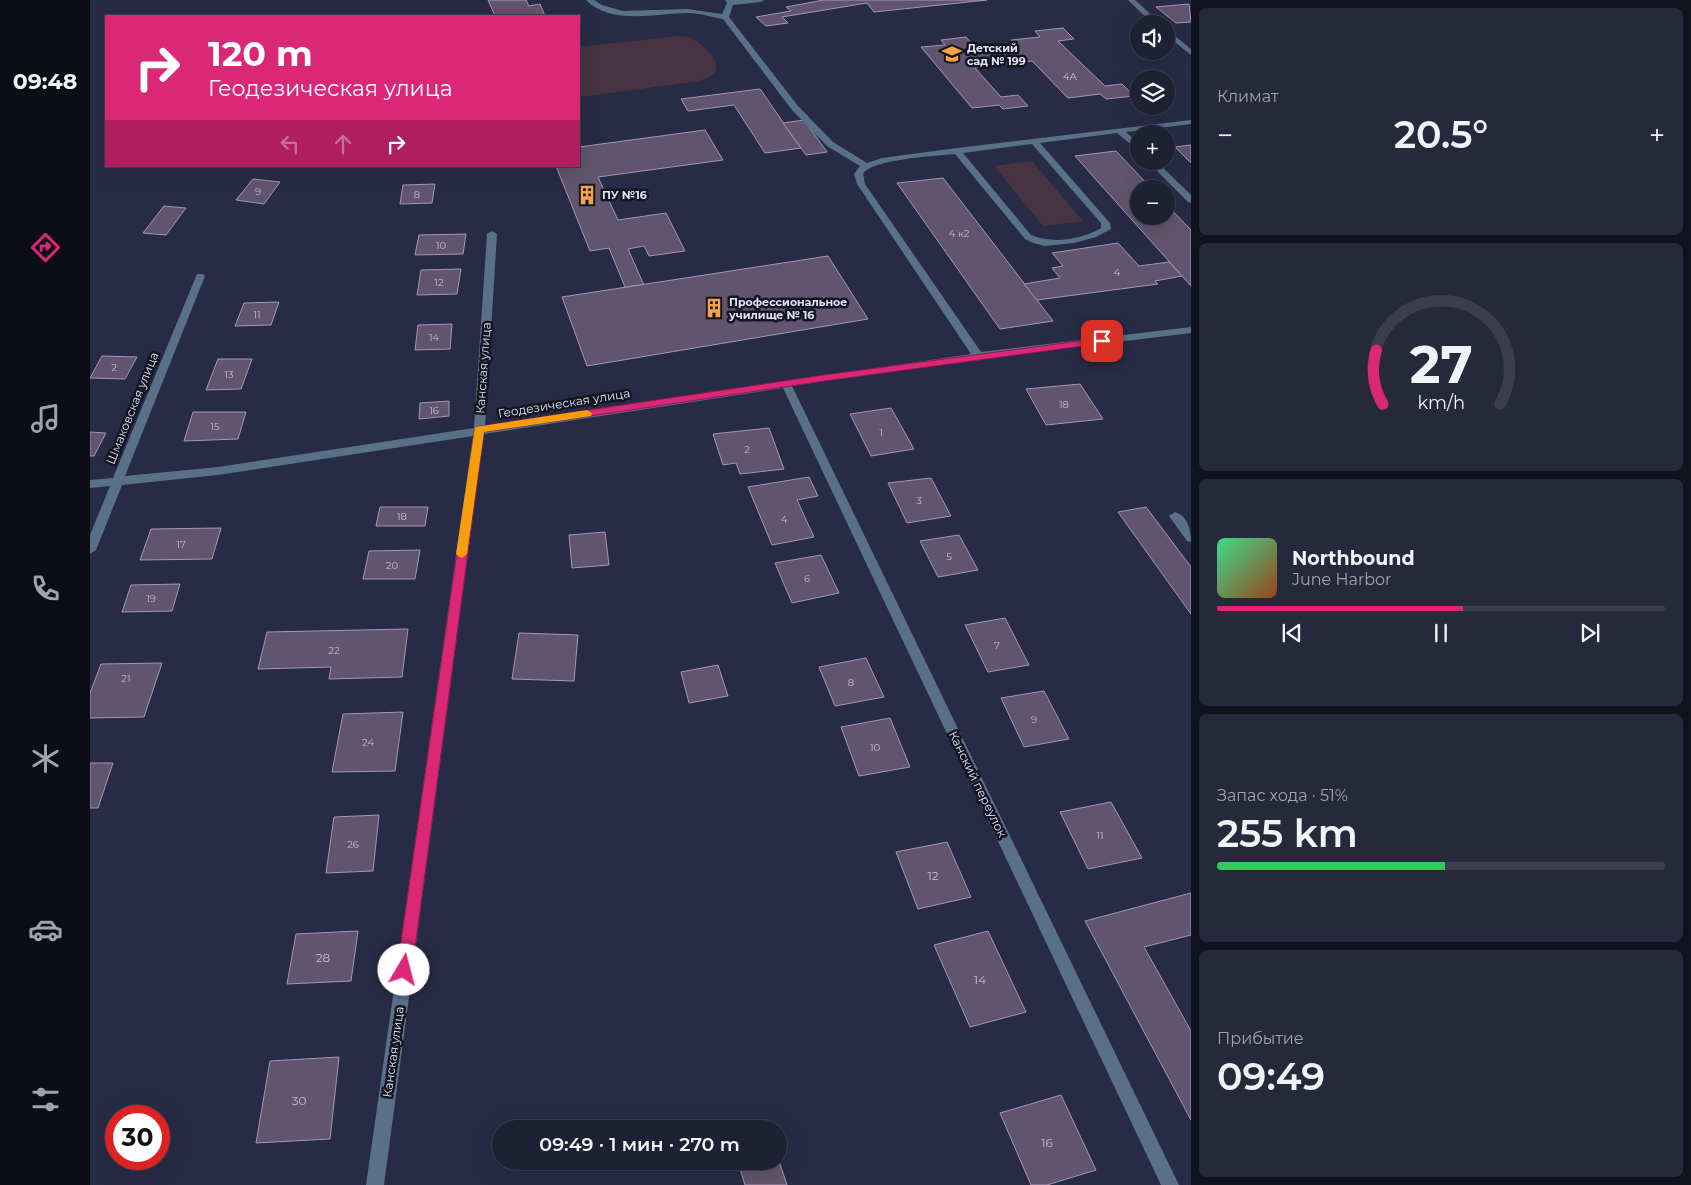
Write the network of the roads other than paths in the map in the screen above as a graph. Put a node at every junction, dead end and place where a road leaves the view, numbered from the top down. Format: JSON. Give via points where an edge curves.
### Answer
{"nodes":[{"id":1,"x":590,"y":0,"type":"edge"},
{"id":2,"x":761,"y":0,"type":"edge"},
{"id":3,"x":1131,"y":0,"type":"edge"},
{"id":4,"x":729,"y":2,"type":"edge"},
{"id":5,"x":1148,"y":15,"type":"edge"},
{"id":6,"x":725,"y":17,"type":"junction"},
{"id":7,"x":1175,"y":39,"type":"edge"},
{"id":8,"x":1191,"y":53,"type":"edge"},
{"id":9,"x":1191,"y":122,"type":"edge"},
{"id":10,"x":1119,"y":130,"type":"junction"},
{"id":11,"x":1130,"y":140,"type":"edge"},
{"id":12,"x":1034,"y":141,"type":"junction"},
{"id":13,"x":958,"y":151,"type":"junction"},
{"id":14,"x":866,"y":165,"type":"junction"},
{"id":15,"x":1160,"y":170,"type":"edge"},
{"id":16,"x":1191,"y":200,"type":"edge"},
{"id":17,"x":492,"y":234,"type":"dead end"},
{"id":18,"x":200,"y":276,"type":"dead end"},
{"id":19,"x":1191,"y":330,"type":"edge"},
{"id":20,"x":978,"y":356,"type":"junction"},
{"id":21,"x":786,"y":384,"type":"junction"},
{"id":22,"x":479,"y":430,"type":"junction"},
{"id":23,"x":117,"y":480,"type":"junction"},
{"id":24,"x":90,"y":484,"type":"edge"},
{"id":25,"x":1175,"y":516,"type":"dead end"},
{"id":26,"x":1191,"y":538,"type":"edge"},
{"id":27,"x":90,"y":550,"type":"edge"},
{"id":28,"x":375,"y":1185,"type":"edge"},
{"id":29,"x":1170,"y":1185,"type":"edge"}],
"edges":[{"from":1,"to":6,"type":"street","via":[[608,12],[623,14],[689,11]]},
{"from":2,"to":4,"type":"street"},
{"from":3,"to":5,"type":"street"},
{"from":4,"to":6,"type":"street"},
{"from":6,"to":14,"type":"street","via":[[795,108],[830,144]]},
{"from":7,"to":8,"type":"street"},
{"from":9,"to":10,"type":"street"},
{"from":10,"to":11,"type":"street"},
{"from":10,"to":12,"type":"street"},
{"from":12,"to":13,"type":"street"},
{"from":12,"to":13,"type":"street","via":[[1106,229],[1099,234],[1054,243],[1028,237]]},
{"from":13,"to":14,"type":"street"},
{"from":14,"to":20,"type":"street","via":[[858,173],[858,178]]},
{"from":15,"to":16,"type":"street"},
{"from":17,"to":22,"type":"street","name":"Канская улица"},
{"from":18,"to":23,"type":"street","name":"Шмаковская улица"},
{"from":19,"to":20,"type":"street","name":"Геодезическая улица"},
{"from":20,"to":21,"type":"street","name":"Геодезическая улица"},
{"from":21,"to":22,"type":"street","name":"Геодезическая улица"},
{"from":21,"to":29,"type":"street","name":"Канский переулок"},
{"from":22,"to":23,"type":"street","name":"Геодезическая улица","via":[[218,471]]},
{"from":22,"to":28,"type":"street","name":"Канская улица"},
{"from":23,"to":24,"type":"street","name":"Геодезическая улица"},
{"from":23,"to":27,"type":"street","name":"Шмаковская улица"},
{"from":25,"to":26,"type":"street"}]}
